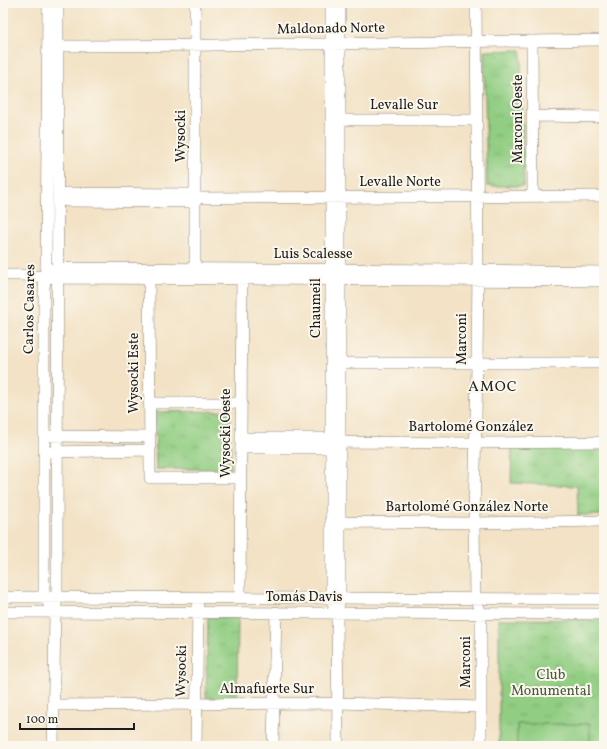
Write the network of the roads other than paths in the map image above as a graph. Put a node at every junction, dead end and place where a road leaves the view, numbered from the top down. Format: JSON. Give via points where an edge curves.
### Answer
{"nodes":[{"id":1,"x":48,"y":3,"type":"edge"},
{"id":2,"x":58,"y":3,"type":"edge"},
{"id":3,"x":195,"y":3,"type":"edge"},
{"id":4,"x":330,"y":3,"type":"edge"},
{"id":5,"x":340,"y":3,"type":"edge"},
{"id":6,"x":476,"y":3,"type":"edge"},
{"id":7,"x":604,"y":40,"type":"edge"},
{"id":8,"x":532,"y":41,"type":"junction"},
{"id":9,"x":476,"y":42,"type":"junction"},
{"id":10,"x":336,"y":43,"type":"junction"},
{"id":11,"x":58,"y":46,"type":"junction"},
{"id":12,"x":196,"y":46,"type":"junction"},
{"id":13,"x":533,"y":116,"type":"junction"},
{"id":14,"x":604,"y":117,"type":"edge"},
{"id":15,"x":335,"y":120,"type":"junction"},
{"id":16,"x":477,"y":120,"type":"junction"},
{"id":17,"x":477,"y":196,"type":"junction"},
{"id":18,"x":533,"y":196,"type":"junction"},
{"id":19,"x":604,"y":196,"type":"edge"},
{"id":20,"x":336,"y":197,"type":"junction"},
{"id":21,"x":58,"y":198,"type":"junction"},
{"id":22,"x":196,"y":198,"type":"junction"},
{"id":23,"x":195,"y":269,"type":"junction"},
{"id":24,"x":604,"y":272,"type":"edge"},
{"id":25,"x":58,"y":273,"type":"junction"},
{"id":26,"x":150,"y":273,"type":"junction"},
{"id":27,"x":46,"y":274,"type":"junction"},
{"id":28,"x":242,"y":274,"type":"junction"},
{"id":29,"x":336,"y":274,"type":"junction"},
{"id":30,"x":3,"y":275,"type":"edge"},
{"id":31,"x":478,"y":275,"type":"junction"},
{"id":32,"x":604,"y":281,"type":"edge"},
{"id":33,"x":478,"y":362,"type":"junction"},
{"id":34,"x":604,"y":362,"type":"edge"},
{"id":35,"x":335,"y":363,"type":"junction"},
{"id":36,"x":149,"y":403,"type":"junction"},
{"id":37,"x":242,"y":403,"type":"junction"},
{"id":38,"x":44,"y":436,"type":"junction"},
{"id":39,"x":56,"y":436,"type":"junction"},
{"id":40,"x":149,"y":437,"type":"junction"},
{"id":41,"x":604,"y":442,"type":"edge"},
{"id":42,"x":241,"y":443,"type":"junction"},
{"id":43,"x":333,"y":443,"type":"junction"},
{"id":44,"x":475,"y":443,"type":"junction"},
{"id":45,"x":150,"y":450,"type":"junction"},
{"id":46,"x":44,"y":452,"type":"junction"},
{"id":47,"x":56,"y":452,"type":"junction"},
{"id":48,"x":241,"y":478,"type":"junction"},
{"id":49,"x":604,"y":521,"type":"edge"},
{"id":50,"x":335,"y":522,"type":"junction"},
{"id":51,"x":474,"y":523,"type":"junction"},
{"id":52,"x":3,"y":597,"type":"edge"},
{"id":53,"x":44,"y":597,"type":"junction"},
{"id":54,"x":56,"y":597,"type":"junction"},
{"id":55,"x":198,"y":597,"type":"junction"},
{"id":56,"x":240,"y":597,"type":"junction"},
{"id":57,"x":335,"y":598,"type":"junction"},
{"id":58,"x":475,"y":598,"type":"junction"},
{"id":59,"x":604,"y":599,"type":"edge"},
{"id":60,"x":3,"y":612,"type":"edge"},
{"id":61,"x":55,"y":612,"type":"junction"},
{"id":62,"x":199,"y":612,"type":"junction"},
{"id":63,"x":276,"y":612,"type":"junction"},
{"id":64,"x":337,"y":612,"type":"junction"},
{"id":65,"x":481,"y":613,"type":"junction"},
{"id":66,"x":604,"y":614,"type":"edge"},
{"id":67,"x":338,"y":703,"type":"junction"},
{"id":68,"x":197,"y":704,"type":"junction"},
{"id":69,"x":274,"y":704,"type":"junction"},
{"id":70,"x":53,"y":705,"type":"junction"},
{"id":71,"x":481,"y":707,"type":"junction"},
{"id":72,"x":53,"y":746,"type":"edge"},
{"id":73,"x":196,"y":746,"type":"edge"},
{"id":74,"x":273,"y":746,"type":"edge"},
{"id":75,"x":338,"y":746,"type":"edge"},
{"id":76,"x":481,"y":746,"type":"edge"}],
"edges":[{"from":1,"to":27,"type":"street","name":"Carlos Casares"},
{"from":2,"to":11,"type":"street","name":"Carlos Casares"},
{"from":3,"to":12,"type":"street","name":"Wysocki"},
{"from":4,"to":10,"type":"street","name":"Chaumeil"},
{"from":5,"to":10,"type":"street","name":"Chaumeil"},
{"from":6,"to":9,"type":"street","name":"Marconi"},
{"from":7,"to":8,"type":"street","name":"Maldonado Norte"},
{"from":8,"to":9,"type":"street","name":"Maldonado Norte"},
{"from":8,"to":13,"type":"street","name":"Marconi Oeste"},
{"from":9,"to":10,"type":"street","name":"Maldonado Norte"},
{"from":9,"to":16,"type":"street","name":"Marconi"},
{"from":10,"to":12,"type":"street","name":"Maldonado Norte"},
{"from":10,"to":15,"type":"street","name":"Chaumeil"},
{"from":11,"to":12,"type":"street","name":"Maldonado Norte"},
{"from":11,"to":21,"type":"street","name":"Carlos Casares"},
{"from":12,"to":22,"type":"street","name":"Wysocki"},
{"from":13,"to":14,"type":"street"},
{"from":13,"to":18,"type":"street","name":"Marconi Oeste"},
{"from":15,"to":16,"type":"street","name":"Levalle Sur"},
{"from":15,"to":20,"type":"street","name":"Chaumeil"},
{"from":16,"to":17,"type":"street","name":"Marconi"},
{"from":17,"to":18,"type":"street","name":"Levalle Norte"},
{"from":17,"to":20,"type":"street","name":"Levalle Norte"},
{"from":17,"to":31,"type":"street","name":"Marconi"},
{"from":18,"to":19,"type":"street","name":"Levalle Norte"},
{"from":20,"to":22,"type":"street","name":"Levalle Norte"},
{"from":20,"to":29,"type":"street","name":"Chaumeil"},
{"from":21,"to":22,"type":"street","name":"Levalle Norte","via":[[66,193],[96,193],[188,194]]},
{"from":21,"to":25,"type":"street","name":"Carlos Casares"},
{"from":22,"to":23,"type":"street","name":"Wysocki"},
{"from":23,"to":26,"type":"street","name":"Luis Scalesse"},
{"from":23,"to":28,"type":"street","name":"Luis Scalesse"},
{"from":24,"to":31,"type":"street","name":"Luis Scalesse"},
{"from":25,"to":26,"type":"street","name":"Luis Scalesse"},
{"from":25,"to":27,"type":"street","name":"Luis Scalesse"},
{"from":25,"to":39,"type":"street","name":"Carlos Casares"},
{"from":26,"to":28,"type":"street","name":"Luis Scalesse"},
{"from":26,"to":36,"type":"street","name":"Wysocki Este"},
{"from":27,"to":30,"type":"street","name":"Luis Scalesse"},
{"from":27,"to":38,"type":"street","name":"Carlos Casares"},
{"from":28,"to":29,"type":"street","name":"Luis Scalesse"},
{"from":28,"to":37,"type":"street","name":"Wysocki Oeste"},
{"from":29,"to":31,"type":"street","name":"Luis Scalesse"},
{"from":29,"to":35,"type":"street","name":"Chaumeil"},
{"from":31,"to":32,"type":"street","name":"Luis Scalesse"},
{"from":31,"to":33,"type":"street","name":"Marconi"},
{"from":33,"to":34,"type":"street"},
{"from":33,"to":35,"type":"street"},
{"from":33,"to":44,"type":"street","name":"Marconi"},
{"from":35,"to":43,"type":"street","name":"Chaumeil"},
{"from":36,"to":37,"type":"street"},
{"from":36,"to":40,"type":"street","name":"Wysocki Este"},
{"from":37,"to":42,"type":"street","name":"Wysocki Oeste"},
{"from":38,"to":39,"type":"street"},
{"from":38,"to":46,"type":"street","name":"Carlos Casares"},
{"from":39,"to":40,"type":"street"},
{"from":39,"to":47,"type":"street","name":"Carlos Casares"},
{"from":40,"to":45,"type":"street","name":"Wysocki Este"},
{"from":41,"to":44,"type":"street","name":"Bartolomé González"},
{"from":42,"to":43,"type":"street","name":"Bartolomé González"},
{"from":42,"to":48,"type":"street","name":"Wysocki Oeste"},
{"from":43,"to":44,"type":"street","name":"Bartolomé González"},
{"from":43,"to":50,"type":"street","name":"Chaumeil"},
{"from":44,"to":51,"type":"street","name":"Marconi"},
{"from":45,"to":47,"type":"street"},
{"from":45,"to":48,"type":"street","name":"Wysocki Este","via":[[150,478]]},
{"from":46,"to":47,"type":"street"},
{"from":46,"to":53,"type":"street","name":"Carlos Casares"},
{"from":47,"to":54,"type":"street","name":"Carlos Casares"},
{"from":48,"to":56,"type":"street","name":"Wysocki Oeste"},
{"from":49,"to":51,"type":"street","name":"Bartolomé González Norte"},
{"from":50,"to":51,"type":"street","name":"Bartolomé González Norte"},
{"from":50,"to":57,"type":"street","name":"Chaumeil"},
{"from":51,"to":58,"type":"street","name":"Marconi"},
{"from":52,"to":53,"type":"street","name":"Tomás Davis"},
{"from":53,"to":54,"type":"street","name":"Tomás Davis"},
{"from":53,"to":61,"type":"street"},
{"from":54,"to":55,"type":"street","name":"Tomás Davis"},
{"from":54,"to":61,"type":"street","name":"Carlos Casares"},
{"from":55,"to":56,"type":"street","name":"Tomás Davis"},
{"from":55,"to":62,"type":"street","name":"Wysocki"},
{"from":56,"to":57,"type":"street","name":"Tomás Davis"},
{"from":57,"to":58,"type":"street","name":"Tomás Davis"},
{"from":57,"to":64,"type":"street","name":"Chaumeil"},
{"from":58,"to":59,"type":"street","name":"Tomás Davis"},
{"from":58,"to":65,"type":"street","name":"Marconi"},
{"from":60,"to":61,"type":"street","name":"Tomás Davis"},
{"from":61,"to":62,"type":"street","name":"Tomás Davis"},
{"from":61,"to":70,"type":"street","name":"Carlos Casares"},
{"from":62,"to":63,"type":"street","name":"Tomás Davis"},
{"from":62,"to":68,"type":"street","name":"Wysocki"},
{"from":63,"to":64,"type":"street","name":"Tomás Davis"},
{"from":63,"to":69,"type":"street"},
{"from":64,"to":65,"type":"street","name":"Tomás Davis"},
{"from":64,"to":67,"type":"street","name":"Chaumeil"},
{"from":65,"to":66,"type":"street","name":"Tomás Davis"},
{"from":65,"to":71,"type":"street","name":"Marconi"},
{"from":67,"to":69,"type":"street","name":"Almafuerte Sur"},
{"from":67,"to":71,"type":"street","name":"Almafuerte Sur"},
{"from":67,"to":75,"type":"street","name":"Chaumeil"},
{"from":68,"to":69,"type":"street","name":"Almafuerte Sur"},
{"from":68,"to":70,"type":"street","name":"Almafuerte Sur"},
{"from":68,"to":73,"type":"street","name":"Wysocki"},
{"from":69,"to":74,"type":"street"},
{"from":70,"to":72,"type":"street","name":"Carlos Casares"},
{"from":71,"to":76,"type":"street","name":"Marconi"}]}
